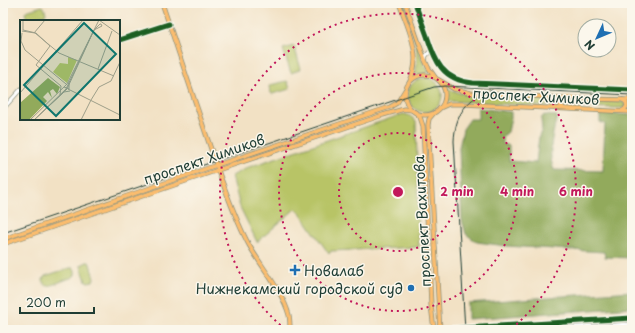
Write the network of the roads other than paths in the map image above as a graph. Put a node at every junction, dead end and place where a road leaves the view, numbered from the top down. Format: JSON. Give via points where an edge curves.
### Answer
{"nodes":[{"id":1,"x":162,"y":3,"type":"edge"},
{"id":2,"x":399,"y":3,"type":"edge"},
{"id":3,"x":405,"y":3,"type":"edge"},
{"id":4,"x":415,"y":3,"type":"edge"},
{"id":5,"x":169,"y":24,"type":"junction"},
{"id":6,"x":120,"y":40,"type":"edge"},
{"id":7,"x":431,"y":50,"type":"junction"},
{"id":8,"x":425,"y":60,"type":"junction"},
{"id":9,"x":437,"y":79,"type":"junction"},
{"id":10,"x":409,"y":84,"type":"junction"},
{"id":11,"x":20,"y":90,"type":"edge"},
{"id":12,"x":405,"y":90,"type":"junction"},
{"id":13,"x":632,"y":90,"type":"edge"},
{"id":14,"x":565,"y":98,"type":"junction"},
{"id":15,"x":622,"y":100,"type":"junction"},
{"id":16,"x":632,"y":100,"type":"edge"},
{"id":17,"x":440,"y":108,"type":"junction"},
{"id":18,"x":3,"y":109,"type":"edge"},
{"id":19,"x":566,"y":109,"type":"junction"},
{"id":20,"x":413,"y":111,"type":"junction"},
{"id":21,"x":620,"y":111,"type":"junction"},
{"id":22,"x":632,"y":112,"type":"edge"},
{"id":23,"x":434,"y":113,"type":"junction"},
{"id":24,"x":274,"y":147,"type":"junction"},
{"id":25,"x":276,"y":151,"type":"junction"},
{"id":26,"x":217,"y":165,"type":"junction"},
{"id":27,"x":218,"y":170,"type":"junction"},
{"id":28,"x":194,"y":173,"type":"junction"},
{"id":29,"x":194,"y":179,"type":"junction"},
{"id":30,"x":3,"y":239,"type":"edge"},
{"id":31,"x":3,"y":244,"type":"edge"},
{"id":32,"x":632,"y":318,"type":"edge"},
{"id":33,"x":632,"y":324,"type":"edge"},
{"id":34,"x":496,"y":328,"type":"edge"},
{"id":35,"x":290,"y":330,"type":"edge"},
{"id":36,"x":433,"y":330,"type":"edge"},
{"id":37,"x":440,"y":330,"type":"edge"},
{"id":38,"x":526,"y":330,"type":"edge"}],
"edges":[{"from":1,"to":5,"type":"main road"},
{"from":2,"to":10,"type":"main road","via":[[415,53]]},
{"from":3,"to":8,"type":"main road"},
{"from":4,"to":7,"type":"street"},
{"from":5,"to":6,"type":"street"},
{"from":5,"to":26,"type":"main road"},
{"from":7,"to":8,"type":"street"},
{"from":7,"to":13,"type":"street","via":[[445,72],[455,79],[468,83]]},
{"from":8,"to":9,"type":"main road"},
{"from":9,"to":10,"type":"main road","via":[[420,75]]},
{"from":9,"to":14,"type":"main road","name":"проспект Химиков","via":[[454,89],[467,92]]},
{"from":9,"to":17,"type":"main road","via":[[445,94]]},
{"from":10,"to":12,"type":"main road"},
{"from":11,"to":18,"type":"street"},
{"from":12,"to":20,"type":"main road","name":"проспект Вахитова","via":[[408,106]]},
{"from":12,"to":24,"type":"main road","name":"проспект Химиков","via":[[397,103],[390,107]]},
{"from":14,"to":15,"type":"main road","name":"проспект Химиков"},
{"from":14,"to":19,"type":"main road","via":[[560,100],[560,103]]},
{"from":15,"to":16,"type":"main road","name":"проспект Химиков"},
{"from":15,"to":21,"type":"main road","via":[[627,106]]},
{"from":17,"to":19,"type":"main road","name":"проспект Химиков","via":[[453,104]]},
{"from":17,"to":23,"type":"main road"},
{"from":19,"to":21,"type":"main road","name":"проспект Химиков"},
{"from":20,"to":23,"type":"main road","via":[[424,115]]},
{"from":20,"to":25,"type":"main road","name":"проспект Химиков","via":[[401,109]]},
{"from":20,"to":36,"type":"main road","name":"проспект Вахитова","via":[[421,119],[423,126]]},
{"from":21,"to":22,"type":"main road","name":"проспект Химиков"},
{"from":23,"to":37,"type":"main road","name":"проспект Вахитова","via":[[428,125]]},
{"from":24,"to":25,"type":"main road"},
{"from":24,"to":26,"type":"main road","name":"проспект Химиков"},
{"from":25,"to":27,"type":"main road","name":"проспект Химиков"},
{"from":26,"to":27,"type":"main road"},
{"from":26,"to":28,"type":"main road","name":"проспект Химиков"},
{"from":27,"to":29,"type":"main road","name":"проспект Химиков"},
{"from":27,"to":35,"type":"main road","via":[[245,236],[286,308]]},
{"from":28,"to":29,"type":"main road","via":[[190,177]]},
{"from":28,"to":30,"type":"main road","name":"проспект Химиков"},
{"from":29,"to":31,"type":"main road","name":"проспект Химиков"},
{"from":32,"to":34,"type":"street"},
{"from":33,"to":38,"type":"street"},
{"from":34,"to":37,"type":"street"},
{"from":36,"to":37,"type":"street"}]}
